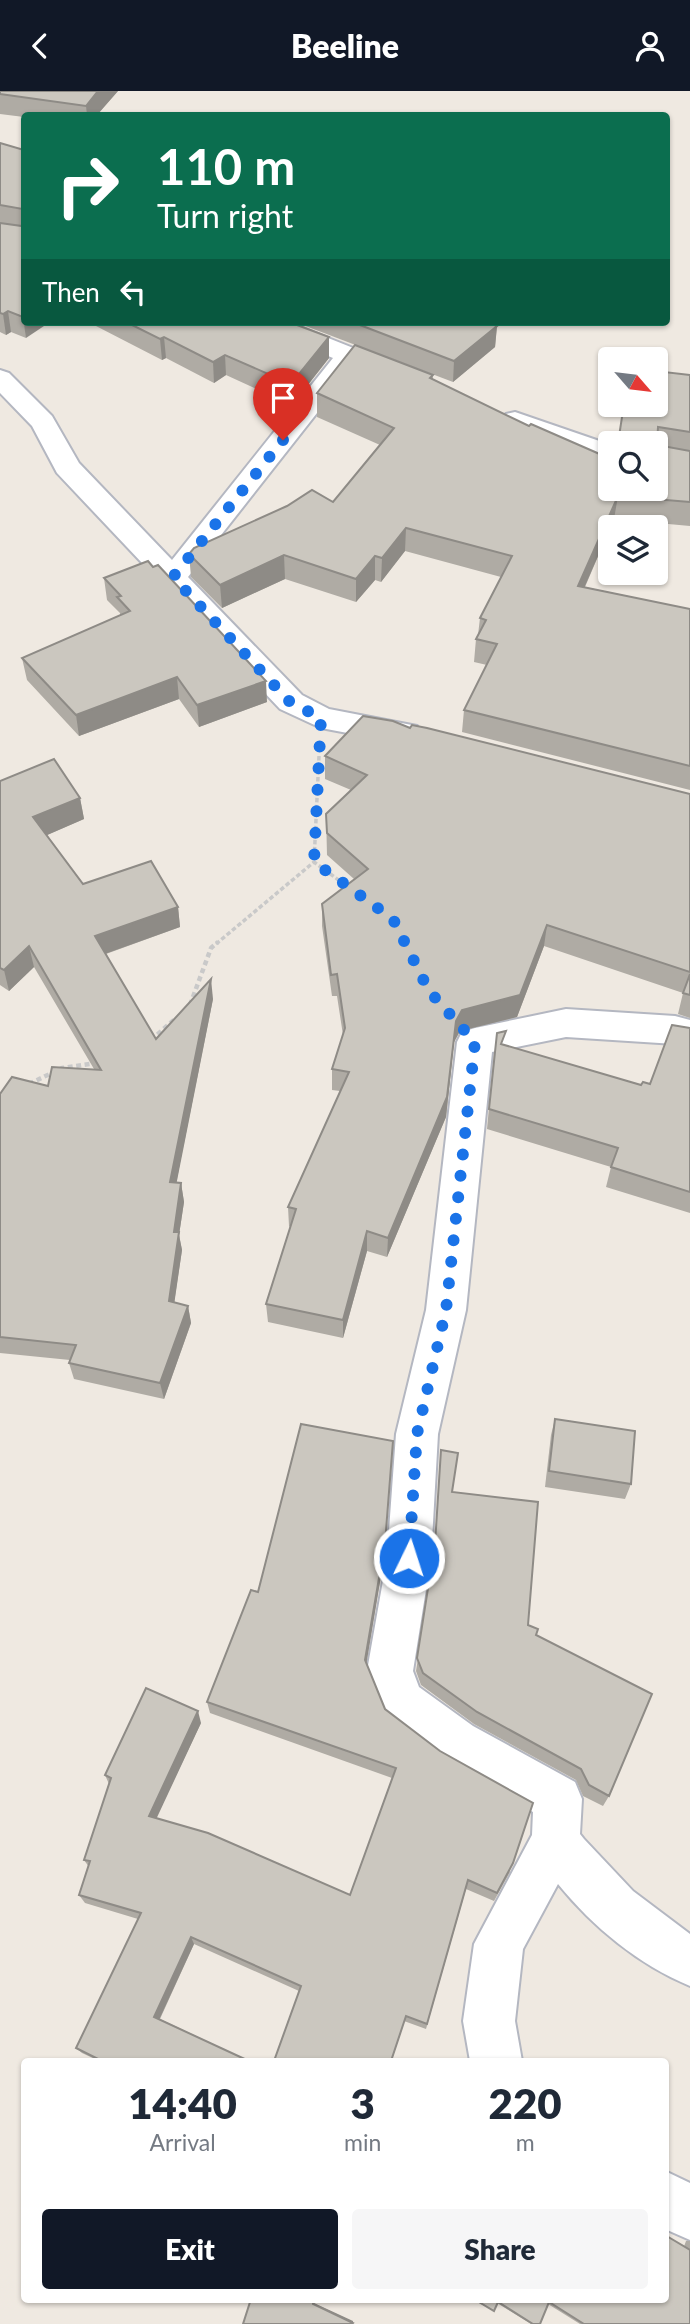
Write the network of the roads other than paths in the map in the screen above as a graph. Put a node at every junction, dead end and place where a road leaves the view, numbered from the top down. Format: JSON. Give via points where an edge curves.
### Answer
{"nodes":[{"id":1,"x":276,"y":326,"type":"edge"},
{"id":2,"x":349,"y":354,"type":"junction"},
{"id":3,"x":0,"y":378,"type":"edge"},
{"id":4,"x":426,"y":386,"type":"edge"},
{"id":5,"x":490,"y":411,"type":"edge"},
{"id":6,"x":598,"y":451,"type":"edge"},
{"id":7,"x":173,"y":577,"type":"junction"},
{"id":8,"x":440,"y":740,"type":"edge"},
{"id":9,"x":690,"y":1034,"type":"edge"},
{"id":10,"x":556,"y":1839,"type":"junction"},
{"id":11,"x":690,"y":1961,"type":"edge"},
{"id":12,"x":495,"y":2058,"type":"edge"},
{"id":13,"x":669,"y":2200,"type":"edge"},
{"id":14,"x":690,"y":2213,"type":"edge"}],
"edges":[{"from":1,"to":2,"type":"street"},
{"from":2,"to":4,"type":"street"},
{"from":2,"to":7,"type":"street"},
{"from":3,"to":7,"type":"street","via":[[43,422],[67,467]]},
{"from":5,"to":6,"type":"street"},
{"from":7,"to":8,"type":"street","via":[[290,702],[321,718]]},
{"from":9,"to":10,"type":"street","via":[[566,1023],[475,1042],[446,1310],[417,1434],[409,1558],[390,1671],[402,1703],[456,1743],[558,1799]]},
{"from":10,"to":11,"type":"street","via":[[568,1861],[631,1921]]},
{"from":10,"to":12,"type":"street","via":[[499,1944],[489,2021]]},
{"from":13,"to":14,"type":"street"}]}
